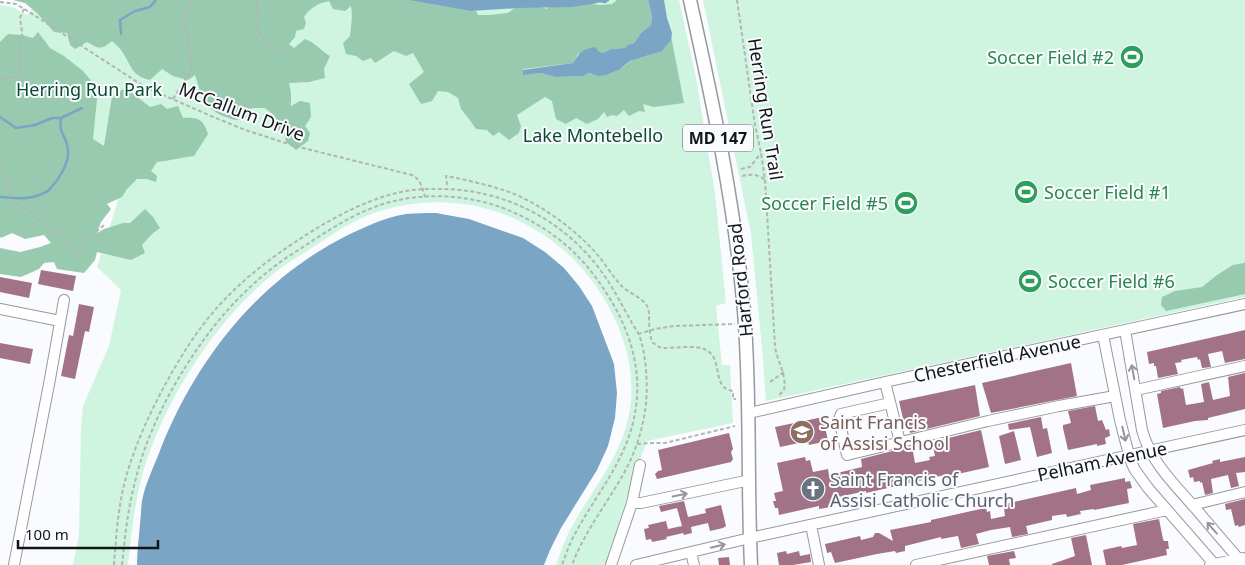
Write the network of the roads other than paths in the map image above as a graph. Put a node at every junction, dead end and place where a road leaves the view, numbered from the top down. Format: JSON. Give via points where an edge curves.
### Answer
{"nodes":[{"id":1,"x":690,"y":0,"type":"edge"},
{"id":2,"x":64,"y":300,"type":"dead end"},
{"id":3,"x":1245,"y":304,"type":"edge"},
{"id":4,"x":0,"y":309,"type":"edge"},
{"id":5,"x":60,"y":321,"type":"junction"},
{"id":6,"x":1125,"y":330,"type":"junction"},
{"id":7,"x":1103,"y":335,"type":"junction"},
{"id":8,"x":1245,"y":366,"type":"edge"},
{"id":9,"x":885,"y":382,"type":"junction"},
{"id":10,"x":1136,"y":390,"type":"junction"},
{"id":11,"x":1115,"y":396,"type":"junction"},
{"id":12,"x":890,"y":403,"type":"junction"},
{"id":13,"x":749,"y":413,"type":"junction"},
{"id":14,"x":1245,"y":430,"type":"edge"},
{"id":15,"x":900,"y":442,"type":"junction"},
{"id":16,"x":1150,"y":451,"type":"junction"},
{"id":17,"x":1129,"y":456,"type":"junction"},
{"id":18,"x":640,"y":465,"type":"dead end"},
{"id":19,"x":750,"y":480,"type":"junction"},
{"id":20,"x":1245,"y":492,"type":"edge"},
{"id":21,"x":632,"y":503,"type":"junction"},
{"id":22,"x":1192,"y":505,"type":"junction"},
{"id":23,"x":1167,"y":510,"type":"junction"},
{"id":24,"x":811,"y":525,"type":"junction"},
{"id":25,"x":750,"y":538,"type":"junction"},
{"id":26,"x":691,"y":552,"type":"junction"},
{"id":27,"x":1243,"y":560,"type":"edge"},
{"id":28,"x":14,"y":565,"type":"edge"},
{"id":29,"x":611,"y":565,"type":"edge"},
{"id":30,"x":636,"y":565,"type":"edge"},
{"id":31,"x":694,"y":565,"type":"edge"},
{"id":32,"x":751,"y":565,"type":"edge"},
{"id":33,"x":819,"y":565,"type":"edge"},
{"id":34,"x":916,"y":565,"type":"edge"},
{"id":35,"x":1213,"y":565,"type":"edge"}],
"edges":[{"from":1,"to":13,"type":"main road","name":"Harford Road","number":"MD 147","via":[[732,209],[745,324]]},
{"from":2,"to":5,"type":"street"},
{"from":3,"to":6,"type":"street","name":"Chesterfield Avenue"},
{"from":4,"to":5,"type":"street"},
{"from":5,"to":28,"type":"street"},
{"from":6,"to":7,"type":"street","name":"Chesterfield Avenue"},
{"from":10,"to":6,"type":"street","one_way":true},
{"from":7,"to":9,"type":"street","name":"Chesterfield Avenue"},
{"from":7,"to":11,"type":"street"},
{"from":8,"to":10,"type":"street"},
{"from":9,"to":12,"type":"street"},
{"from":9,"to":13,"type":"street","name":"Chesterfield Avenue"},
{"from":10,"to":16,"type":"street","via":[[1142,430]]},
{"from":11,"to":15,"type":"street"},
{"from":11,"to":17,"type":"street","one_way":true},
{"from":12,"to":15,"type":"street"},
{"from":12,"to":15,"type":"street","via":[[841,414],[839,419],[847,455]]},
{"from":13,"to":19,"type":"main road","name":"Harford Road","number":"MD 147"},
{"from":14,"to":16,"type":"street","name":"Pelham Avenue"},
{"from":16,"to":17,"type":"street","name":"Pelham Avenue"},
{"from":16,"to":22,"type":"street"},
{"from":17,"to":23,"type":"street","via":[[1148,488]]},
{"from":17,"to":24,"type":"street","name":"Pelham Avenue"},
{"from":18,"to":21,"type":"street"},
{"from":21,"to":19,"type":"street","one_way":true},
{"from":19,"to":25,"type":"main road","name":"Harford Road","number":"MD 147"},
{"from":20,"to":22,"type":"street"},
{"from":21,"to":29,"type":"street"},
{"from":27,"to":22,"type":"street","one_way":true},
{"from":23,"to":34,"type":"street"},
{"from":23,"to":35,"type":"street"},
{"from":24,"to":25,"type":"street","name":"Pelham Avenue"},
{"from":24,"to":33,"type":"street"},
{"from":26,"to":25,"type":"street","name":"Pelham Avenue","one_way":true},
{"from":25,"to":32,"type":"main road","name":"Harford Road","number":"MD 147"},
{"from":26,"to":30,"type":"street","name":"Pelham Avenue"},
{"from":26,"to":31,"type":"street"},
{"from":27,"to":35,"type":"street"}]}
